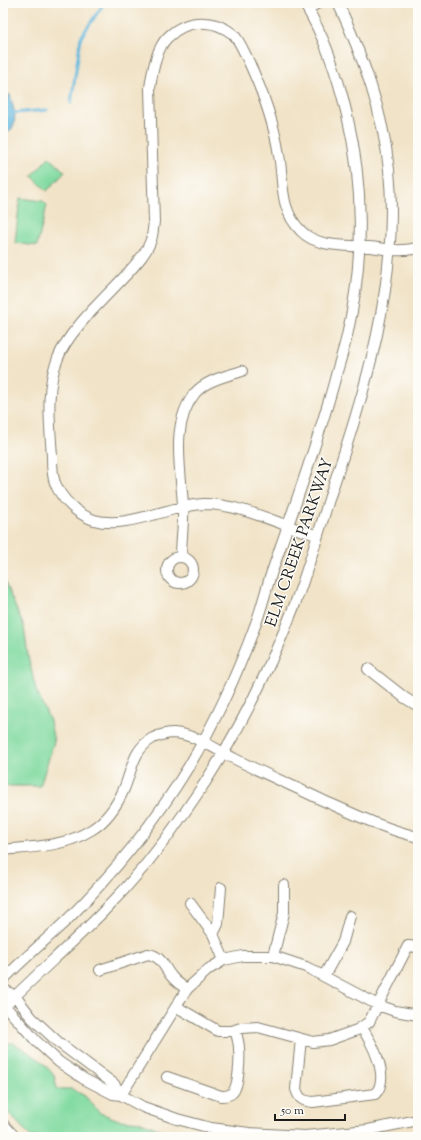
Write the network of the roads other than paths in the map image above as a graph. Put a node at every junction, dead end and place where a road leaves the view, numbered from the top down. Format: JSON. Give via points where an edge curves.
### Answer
{"nodes":[{"id":1,"x":318,"y":3,"type":"edge"},
{"id":2,"x":338,"y":3,"type":"edge"},
{"id":3,"x":306,"y":6,"type":"edge"},
{"id":4,"x":359,"y":246,"type":"junction"},
{"id":5,"x":418,"y":248,"type":"edge"},
{"id":6,"x":390,"y":250,"type":"junction"},
{"id":7,"x":242,"y":371,"type":"dead end"},
{"id":8,"x":183,"y":507,"type":"junction"},
{"id":9,"x":288,"y":527,"type":"junction"},
{"id":10,"x":318,"y":535,"type":"junction"},
{"id":11,"x":181,"y":557,"type":"dead end"},
{"id":12,"x":368,"y":669,"type":"dead end"},
{"id":13,"x":418,"y":706,"type":"edge"},
{"id":14,"x":201,"y":743,"type":"junction"},
{"id":15,"x":224,"y":754,"type":"junction"},
{"id":16,"x":418,"y":837,"type":"edge"},
{"id":17,"x":3,"y":850,"type":"edge"},
{"id":18,"x":284,"y":885,"type":"dead end"},
{"id":19,"x":221,"y":888,"type":"dead end"},
{"id":20,"x":190,"y":902,"type":"dead end"},
{"id":21,"x":350,"y":916,"type":"dead end"},
{"id":22,"x":213,"y":934,"type":"junction"},
{"id":23,"x":418,"y":947,"type":"edge"},
{"id":24,"x":273,"y":956,"type":"junction"},
{"id":25,"x":224,"y":960,"type":"junction"},
{"id":26,"x":100,"y":970,"type":"dead end"},
{"id":27,"x":324,"y":976,"type":"junction"},
{"id":28,"x":3,"y":980,"type":"edge"},
{"id":29,"x":3,"y":989,"type":"edge"},
{"id":30,"x":187,"y":989,"type":"junction"},
{"id":31,"x":15,"y":996,"type":"junction"},
{"id":32,"x":4,"y":1005,"type":"edge"},
{"id":33,"x":378,"y":1006,"type":"junction"},
{"id":34,"x":177,"y":1007,"type":"junction"},
{"id":35,"x":418,"y":1015,"type":"edge"},
{"id":36,"x":361,"y":1027,"type":"junction"},
{"id":37,"x":235,"y":1030,"type":"junction"},
{"id":38,"x":301,"y":1039,"type":"junction"},
{"id":39,"x":167,"y":1077,"type":"dead end"},
{"id":40,"x":122,"y":1095,"type":"junction"},
{"id":41,"x":418,"y":1120,"type":"edge"},
{"id":42,"x":3,"y":1124,"type":"edge"},
{"id":43,"x":275,"y":1136,"type":"edge"},
{"id":44,"x":15,"y":1137,"type":"edge"}],
"edges":[{"from":1,"to":3,"type":"street"},
{"from":2,"to":6,"type":"street","name":"ELM CREEK PARKWAY","via":[[367,71],[384,137],[389,171]]},
{"from":3,"to":4,"type":"street","name":"ELM CREEK PARKWAY","via":[[332,61],[353,140],[360,192]]},
{"from":4,"to":6,"type":"street"},
{"from":4,"to":8,"type":"street","via":[[314,240],[302,233],[291,221],[285,206],[279,154],[270,116],[257,80],[233,34],[211,23],[198,22],[187,24],[166,39],[152,72],[150,88],[154,222],[152,238],[137,263],[67,340],[52,375],[49,412],[55,483],[70,505],[82,515],[108,522],[124,521]]},
{"from":4,"to":9,"type":"street","name":"ELM CREEK PARKWAY","via":[[348,332],[326,411]]},
{"from":5,"to":6,"type":"street"},
{"from":6,"to":10,"type":"street","name":"ELM CREEK PARKWAY","via":[[386,289],[373,357]]},
{"from":7,"to":8,"type":"street","via":[[221,377],[196,392],[184,415],[180,426],[179,444]]},
{"from":8,"to":9,"type":"street","via":[[204,504],[226,506]]},
{"from":8,"to":11,"type":"street"},
{"from":9,"to":10,"type":"street"},
{"from":9,"to":14,"type":"street","name":"ELM CREEK PARKWAY","via":[[234,679]]},
{"from":10,"to":15,"type":"street","name":"ELM CREEK PARKWAY","via":[[296,601],[270,665]]},
{"from":12,"to":13,"type":"street"},
{"from":14,"to":15,"type":"street"},
{"from":14,"to":17,"type":"street","via":[[176,733],[159,735],[139,750],[111,812],[92,830],[69,841],[53,845]]},
{"from":14,"to":28,"type":"street","name":"ELM CREEK PARKWAY","via":[[158,812],[115,869],[67,920]]},
{"from":15,"to":16,"type":"street","via":[[372,822],[399,833]]},
{"from":15,"to":31,"type":"street","name":"ELM CREEK PARKWAY","via":[[187,810],[130,884]]},
{"from":18,"to":24,"type":"street","via":[[284,913]]},
{"from":19,"to":22,"type":"street","via":[[218,924]]},
{"from":20,"to":22,"type":"street"},
{"from":21,"to":27,"type":"street","via":[[343,942]]},
{"from":22,"to":25,"type":"street"},
{"from":23,"to":33,"type":"street","via":[[408,946]]},
{"from":24,"to":25,"type":"street","via":[[243,956]]},
{"from":24,"to":27,"type":"street"},
{"from":25,"to":30,"type":"street","via":[[209,969]]},
{"from":26,"to":30,"type":"street","via":[[148,954],[155,955],[173,978]]},
{"from":27,"to":33,"type":"street"},
{"from":29,"to":31,"type":"street"},
{"from":30,"to":34,"type":"street"},
{"from":31,"to":32,"type":"street","name":"ELM CREEK PARKWAY"},
{"from":31,"to":40,"type":"street","via":[[32,1018],[58,1042],[114,1084]]},
{"from":32,"to":40,"type":"street","via":[[59,1062],[84,1079],[113,1094]]},
{"from":33,"to":35,"type":"street"},
{"from":33,"to":36,"type":"street","via":[[369,1022]]},
{"from":34,"to":37,"type":"street","via":[[218,1031]]},
{"from":34,"to":40,"type":"street"},
{"from":36,"to":38,"type":"street","via":[[329,1040],[313,1042]]},
{"from":36,"to":38,"type":"street","via":[[377,1056],[382,1078],[379,1090],[375,1094],[304,1101],[298,1096],[296,1089]]},
{"from":37,"to":38,"type":"street","via":[[258,1027]]},
{"from":37,"to":39,"type":"street","via":[[239,1048],[239,1067],[233,1093],[221,1096]]},
{"from":40,"to":43,"type":"street","via":[[143,1107],[176,1119],[211,1128]]},
{"from":41,"to":43,"type":"street","via":[[368,1130]]},
{"from":42,"to":44,"type":"street"}]}
